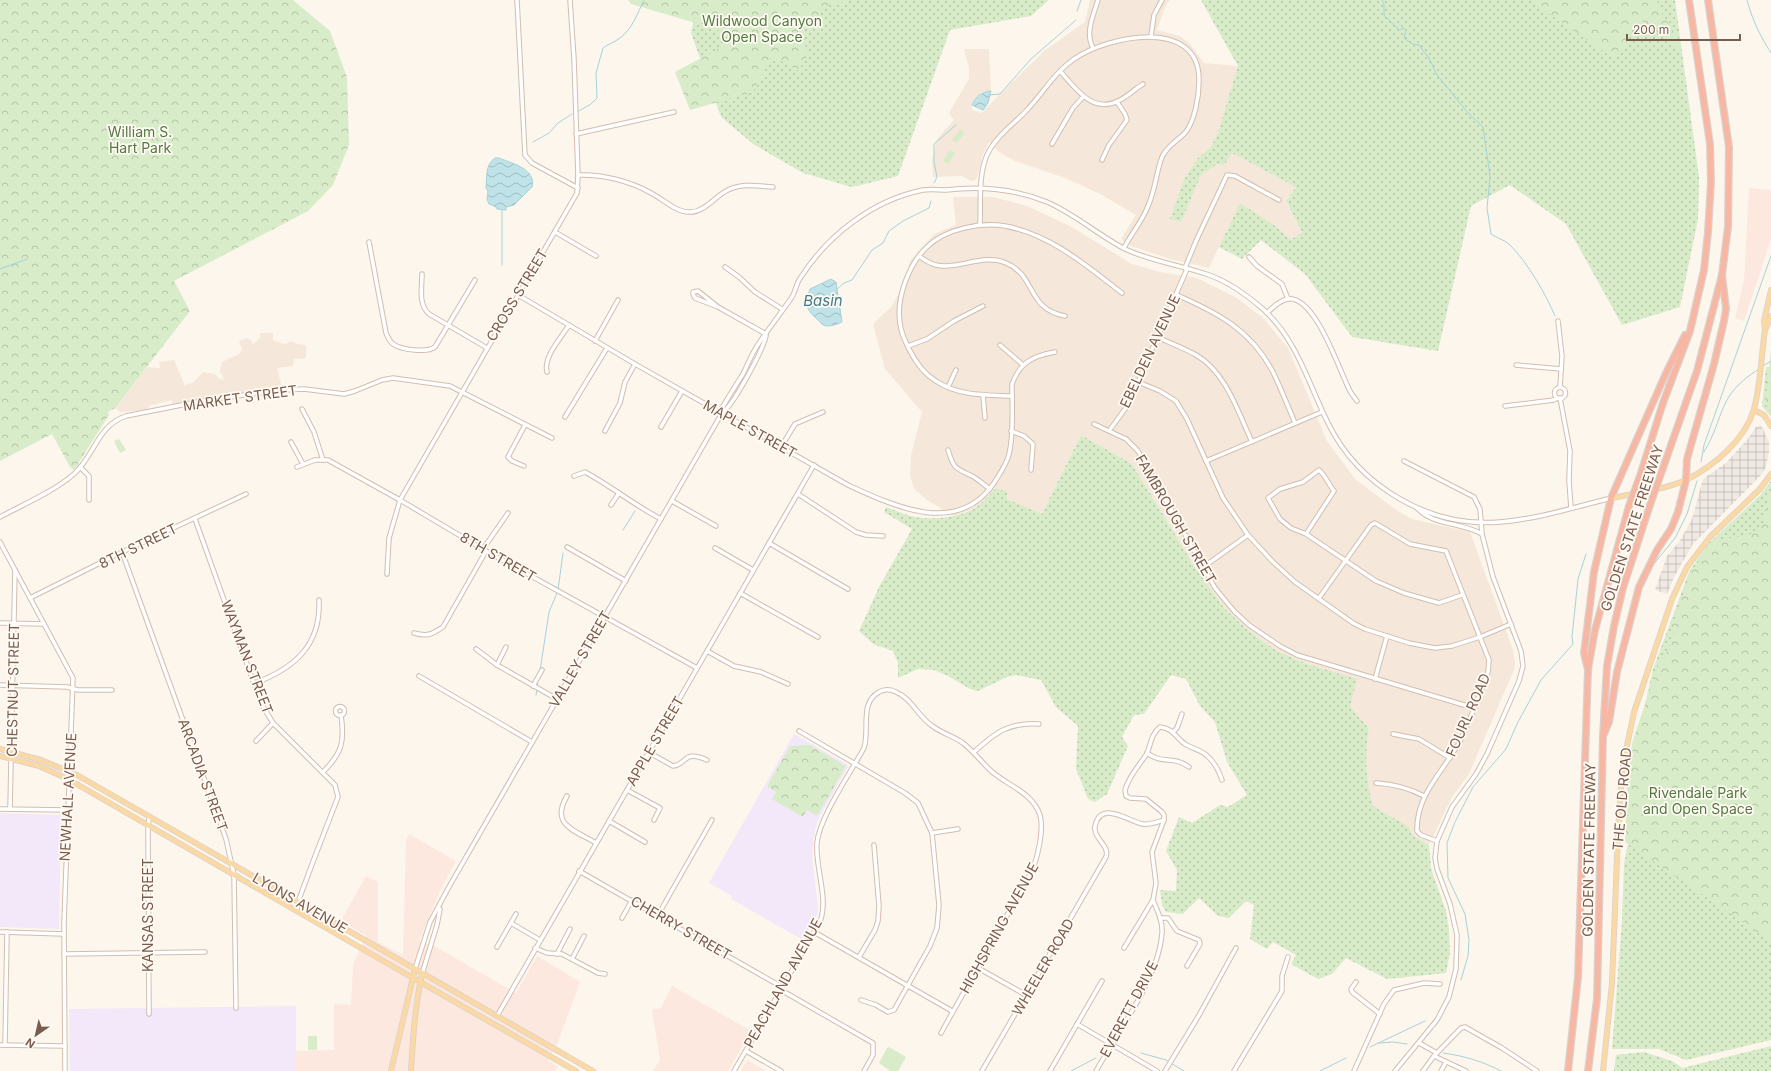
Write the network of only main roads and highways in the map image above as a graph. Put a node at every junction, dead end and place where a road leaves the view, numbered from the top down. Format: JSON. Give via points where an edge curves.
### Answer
{"nodes":[{"id":1,"x":1689,"y":0,"type":"edge"},
{"id":2,"x":1708,"y":0,"type":"edge"},
{"id":3,"x":1722,"y":275,"type":"junction"},
{"id":4,"x":1770,"y":292,"type":"edge"},
{"id":5,"x":1771,"y":316,"type":"edge"},
{"id":6,"x":1693,"y":319,"type":"junction"},
{"id":7,"x":1765,"y":330,"type":"junction"},
{"id":8,"x":1754,"y":410,"type":"junction"},
{"id":9,"x":1771,"y":426,"type":"edge"},
{"id":10,"x":1771,"y":474,"type":"edge"},
{"id":11,"x":1686,"y":480,"type":"junction"},
{"id":12,"x":1611,"y":498,"type":"junction"},
{"id":13,"x":1588,"y":669,"type":"junction"},
{"id":14,"x":1603,"y":736,"type":"junction"},
{"id":15,"x":0,"y":749,"type":"edge"},
{"id":16,"x":0,"y":756,"type":"edge"},
{"id":17,"x":415,"y":970,"type":"junction"},
{"id":18,"x":422,"y":974,"type":"junction"},
{"id":19,"x":413,"y":978,"type":"junction"},
{"id":20,"x":420,"y":982,"type":"junction"},
{"id":21,"x":549,"y":1046,"type":"junction"},
{"id":22,"x":542,"y":1052,"type":"junction"},
{"id":23,"x":391,"y":1071,"type":"edge"},
{"id":24,"x":411,"y":1071,"type":"edge"},
{"id":25,"x":576,"y":1071,"type":"edge"},
{"id":26,"x":593,"y":1071,"type":"edge"},
{"id":27,"x":1568,"y":1071,"type":"edge"},
{"id":28,"x":1588,"y":1071,"type":"edge"},
{"id":29,"x":1603,"y":1071,"type":"edge"}],
"edges":[{"from":1,"to":6,"type":"highway","name":"GOLDEN STATE FREEWAY","via":[[1710,144],[1711,182],[1704,270]]},
{"from":2,"to":3,"type":"highway","name":"GOLDEN STATE FREEWAY","via":[[1729,147],[1728,227]]},
{"from":3,"to":11,"type":"highway","via":[[1726,309],[1724,321],[1687,459]]},
{"from":3,"to":14,"type":"highway","name":"GOLDEN STATE FREEWAY","bridge":true,"via":[[1697,371],[1623,588],[1607,666]]},
{"from":4,"to":7,"type":"main road","via":[[1764,321]]},
{"from":5,"to":7,"type":"main road"},
{"from":6,"to":12,"type":"highway","via":[[1666,372]]},
{"from":6,"to":13,"type":"highway","name":"GOLDEN STATE FREEWAY","bridge":true,"via":[[1629,506],[1594,630]]},
{"from":7,"to":8,"type":"main road"},
{"from":8,"to":9,"type":"main road","via":[[1764,415]]},
{"from":8,"to":11,"type":"main road","via":[[1744,430],[1728,450],[1711,465]]},
{"from":10,"to":29,"type":"main road","name":"THE OLD ROAD","via":[[1760,489],[1707,541],[1687,567],[1672,599],[1634,712],[1622,770],[1612,983]]},
{"from":11,"to":12,"type":"main road"},
{"from":11,"to":14,"type":"highway","via":[[1675,521],[1639,587],[1618,672],[1608,728]]},
{"from":12,"to":13,"type":"highway","via":[[1594,572],[1584,653]]},
{"from":13,"to":27,"type":"highway","name":"GOLDEN STATE FREEWAY","via":[[1578,977]]},
{"from":14,"to":28,"type":"highway","name":"GOLDEN STATE FREEWAY","via":[[1597,999]]},
{"from":15,"to":17,"type":"main road","name":"LYONS AVENUE","via":[[42,760],[69,771]]},
{"from":16,"to":19,"type":"main road","name":"LYONS AVENUE","via":[[44,768],[68,779]]},
{"from":17,"to":18,"type":"main road","name":"LYONS AVENUE"},
{"from":17,"to":19,"type":"main road"},
{"from":18,"to":20,"type":"main road"},
{"from":18,"to":21,"type":"main road","name":"LYONS AVENUE"},
{"from":19,"to":20,"type":"main road","name":"LYONS AVENUE"},
{"from":19,"to":23,"type":"main road"},
{"from":20,"to":22,"type":"main road","name":"LYONS AVENUE"},
{"from":20,"to":24,"type":"main road","via":[[414,1020]]},
{"from":21,"to":22,"type":"main road"},
{"from":21,"to":26,"type":"main road","name":"LYONS AVENUE"},
{"from":22,"to":25,"type":"main road","name":"LYONS AVENUE"}]}
